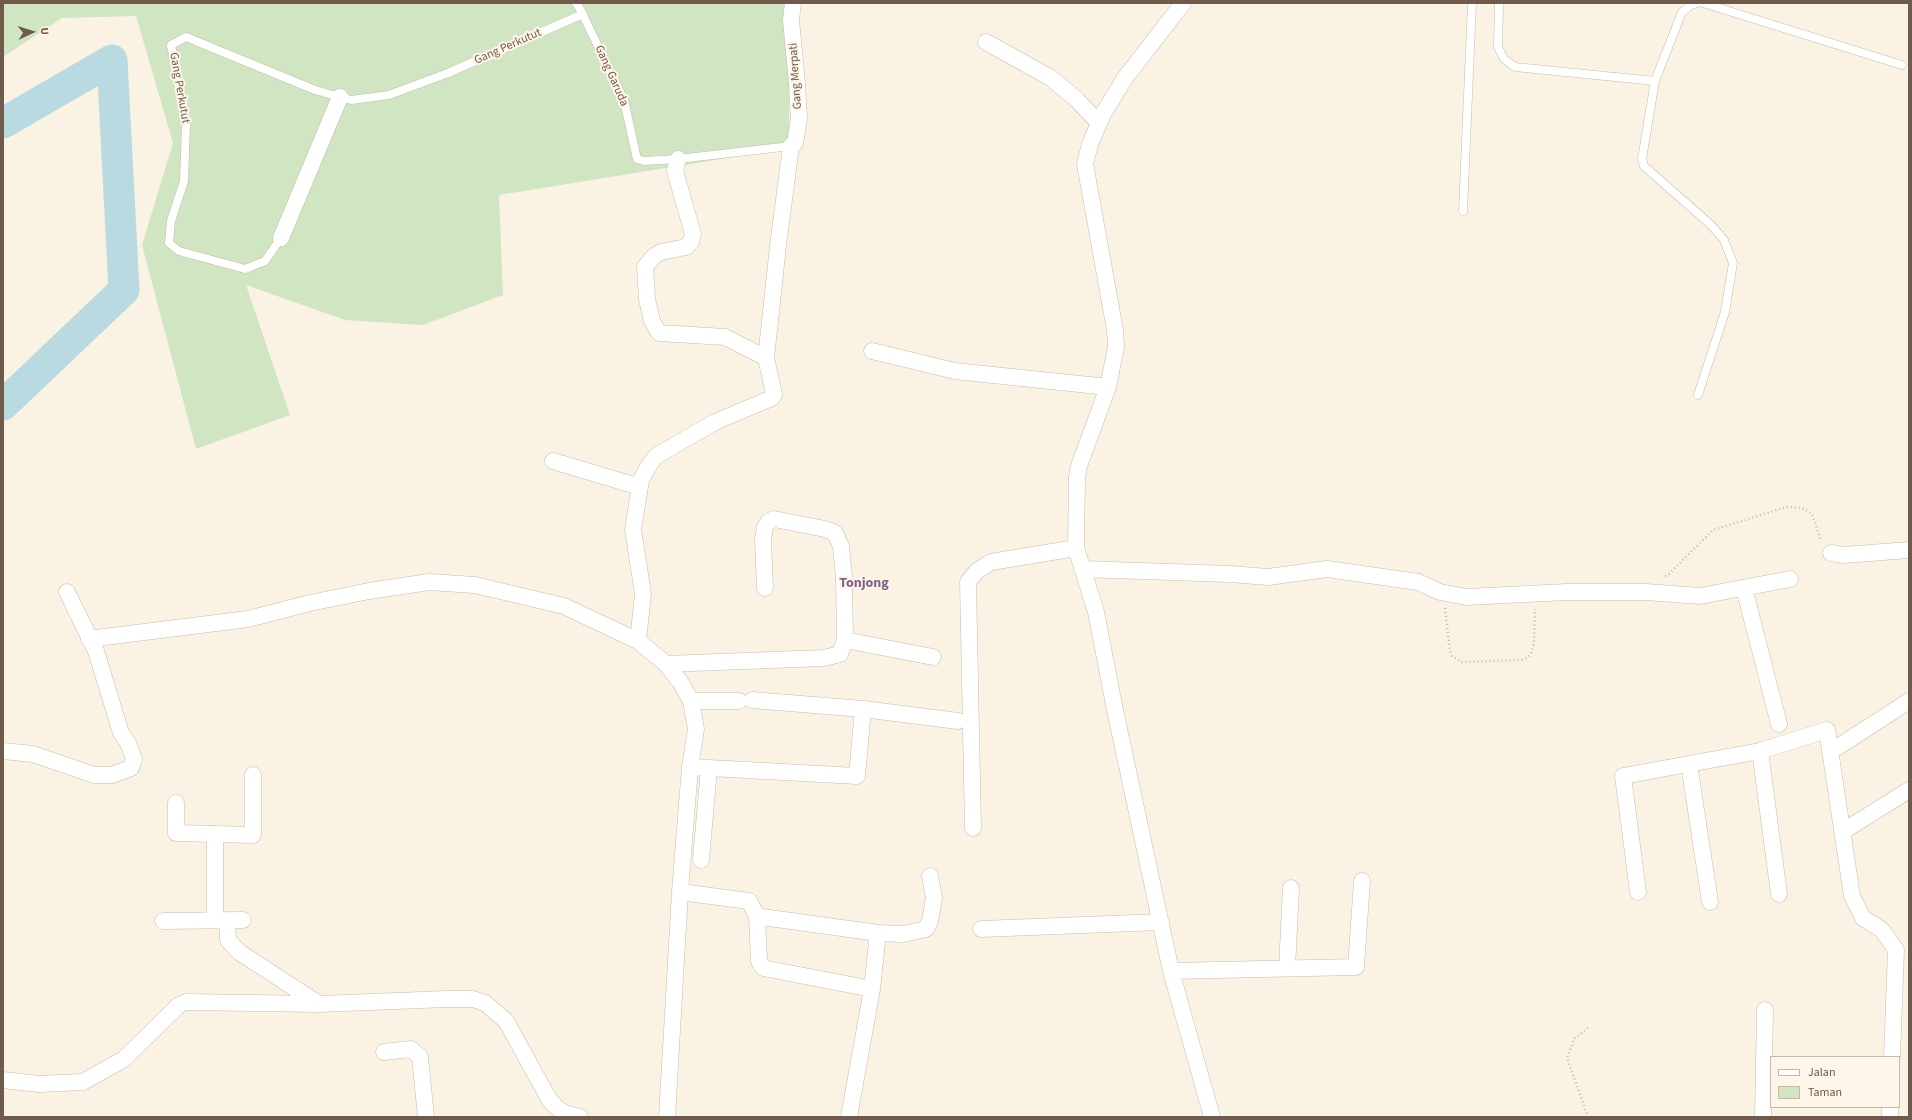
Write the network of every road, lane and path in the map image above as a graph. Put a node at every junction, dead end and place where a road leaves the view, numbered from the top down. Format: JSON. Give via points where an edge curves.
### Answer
{"nodes":[{"id":1,"x":576,"y":3,"type":"edge"},
{"id":2,"x":793,"y":3,"type":"edge"},
{"id":3,"x":1183,"y":3,"type":"edge"},
{"id":4,"x":1472,"y":3,"type":"edge"},
{"id":5,"x":1499,"y":3,"type":"edge"},
{"id":6,"x":1697,"y":3,"type":"edge"},
{"id":7,"x":1703,"y":3,"type":"edge"},
{"id":8,"x":583,"y":14,"type":"junction"},
{"id":9,"x":986,"y":42,"type":"dead end"},
{"id":10,"x":1902,"y":66,"type":"dead end"},
{"id":11,"x":1655,"y":81,"type":"junction"},
{"id":12,"x":340,"y":97,"type":"junction"},
{"id":13,"x":1100,"y":123,"type":"junction"},
{"id":14,"x":791,"y":146,"type":"junction"},
{"id":15,"x":678,"y":159,"type":"junction"},
{"id":16,"x":1463,"y":211,"type":"dead end"},
{"id":17,"x":280,"y":238,"type":"joint"},
{"id":18,"x":872,"y":351,"type":"dead end"},
{"id":19,"x":766,"y":358,"type":"junction"},
{"id":20,"x":1108,"y":387,"type":"junction"},
{"id":21,"x":1698,"y":395,"type":"dead end"},
{"id":22,"x":553,"y":461,"type":"dead end"},
{"id":23,"x":640,"y":487,"type":"junction"},
{"id":24,"x":1076,"y":548,"type":"junction"},
{"id":25,"x":1909,"y":550,"type":"edge"},
{"id":26,"x":1831,"y":553,"type":"joint"},
{"id":27,"x":1082,"y":569,"type":"junction"},
{"id":28,"x":1790,"y":579,"type":"dead end"},
{"id":29,"x":765,"y":588,"type":"dead end"},
{"id":30,"x":1744,"y":588,"type":"junction"},
{"id":31,"x":66,"y":592,"type":"dead end"},
{"id":32,"x":1440,"y":592,"type":"junction"},
{"id":33,"x":1646,"y":592,"type":"junction"},
{"id":34,"x":1534,"y":595,"type":"junction"},
{"id":35,"x":89,"y":639,"type":"junction"},
{"id":36,"x":845,"y":640,"type":"junction"},
{"id":37,"x":638,"y":641,"type":"junction"},
{"id":38,"x":933,"y":657,"type":"dead end"},
{"id":39,"x":666,"y":664,"type":"junction"},
{"id":40,"x":691,"y":701,"type":"junction"},
{"id":41,"x":1909,"y":701,"type":"edge"},
{"id":42,"x":863,"y":709,"type":"junction"},
{"id":43,"x":958,"y":721,"type":"dead end"},
{"id":44,"x":1779,"y":724,"type":"dead end"},
{"id":45,"x":3,"y":751,"type":"edge"},
{"id":46,"x":1760,"y":751,"type":"junction"},
{"id":47,"x":1830,"y":752,"type":"junction"},
{"id":48,"x":1689,"y":764,"type":"junction"},
{"id":49,"x":690,"y":767,"type":"junction"},
{"id":50,"x":709,"y":768,"type":"junction"},
{"id":51,"x":253,"y":775,"type":"dead end"},
{"id":52,"x":1909,"y":790,"type":"edge"},
{"id":53,"x":176,"y":803,"type":"dead end"},
{"id":54,"x":973,"y":828,"type":"dead end"},
{"id":55,"x":1842,"y":832,"type":"junction"},
{"id":56,"x":215,"y":834,"type":"junction"},
{"id":57,"x":701,"y":860,"type":"dead end"},
{"id":58,"x":930,"y":876,"type":"dead end"},
{"id":59,"x":1362,"y":881,"type":"dead end"},
{"id":60,"x":1291,"y":888,"type":"dead end"},
{"id":61,"x":680,"y":892,"type":"junction"},
{"id":62,"x":1638,"y":892,"type":"dead end"},
{"id":63,"x":1779,"y":894,"type":"dead end"},
{"id":64,"x":1710,"y":902,"type":"dead end"},
{"id":65,"x":757,"y":916,"type":"junction"},
{"id":66,"x":221,"y":920,"type":"junction"},
{"id":67,"x":243,"y":920,"type":"dead end"},
{"id":68,"x":163,"y":921,"type":"dead end"},
{"id":69,"x":1160,"y":922,"type":"junction"},
{"id":70,"x":981,"y":929,"type":"dead end"},
{"id":71,"x":878,"y":933,"type":"junction"},
{"id":72,"x":1287,"y":968,"type":"junction"},
{"id":73,"x":1171,"y":971,"type":"junction"},
{"id":74,"x":872,"y":989,"type":"junction"},
{"id":75,"x":319,"y":1004,"type":"junction"},
{"id":76,"x":1765,"y":1010,"type":"dead end"},
{"id":77,"x":1588,"y":1028,"type":"dead end"},
{"id":78,"x":384,"y":1052,"type":"dead end"},
{"id":79,"x":1892,"y":1056,"type":"edge"},
{"id":80,"x":3,"y":1080,"type":"edge"},
{"id":81,"x":426,"y":1117,"type":"edge"},
{"id":82,"x":580,"y":1117,"type":"edge"},
{"id":83,"x":667,"y":1117,"type":"edge"},
{"id":84,"x":849,"y":1117,"type":"edge"},
{"id":85,"x":1212,"y":1117,"type":"edge"},
{"id":86,"x":1588,"y":1117,"type":"edge"},
{"id":87,"x":1763,"y":1117,"type":"edge"}],
"edges":[{"from":1,"to":8,"type":"lane","name":"Gang Garuda"},
{"from":2,"to":14,"type":"street","name":"Gang Merpati","via":[[791,20],[799,119],[795,143]]},
{"from":3,"to":13,"type":"street","via":[[1125,78]]},
{"from":4,"to":16,"type":"lane"},
{"from":5,"to":11,"type":"lane","via":[[1498,47],[1504,59],[1515,67]]},
{"from":6,"to":11,"type":"lane","via":[[1690,4],[1682,12]]},
{"from":7,"to":10,"type":"lane"},
{"from":8,"to":12,"type":"lane","name":"Gang Perkutut","via":[[448,73],[389,95],[351,100]]},
{"from":8,"to":15,"type":"lane","name":"Gang Garuda","via":[[624,100],[637,159]]},
{"from":9,"to":13,"type":"street","via":[[1051,78]]},
{"from":11,"to":21,"type":"lane","via":[[1642,159],[1644,166],[1711,224],[1724,240],[1733,263],[1724,312]]},
{"from":12,"to":17,"type":"street","name":"Gang Perkutut"},
{"from":12,"to":17,"type":"lane","name":"Gang Perkutut","via":[[315,90],[186,37],[171,45],[186,125],[184,181],[171,221],[169,243],[179,251],[245,269],[265,261]]},
{"from":13,"to":20,"type":"street","via":[[1090,144],[1085,164],[1115,330],[1116,347]]},
{"from":14,"to":15,"type":"lane","name":"Gang Garuda"},
{"from":14,"to":19,"type":"street","name":"Gang Merpati"},
{"from":15,"to":19,"type":"street","via":[[676,171],[693,234],[691,242],[686,247],[661,252],[645,267],[647,299],[652,321],[659,333],[725,337]]},
{"from":18,"to":20,"type":"street","via":[[955,371]]},
{"from":19,"to":23,"type":"street","via":[[774,394],[772,398],[715,422],[656,456],[648,467]]},
{"from":20,"to":24,"type":"street","via":[[1076,477]]},
{"from":22,"to":23,"type":"street"},
{"from":23,"to":37,"type":"street","via":[[633,529],[642,594]]},
{"from":24,"to":27,"type":"street"},
{"from":24,"to":54,"type":"street","via":[[990,562],[977,571],[968,582]]},
{"from":25,"to":26,"type":"street","via":[[1844,555]]},
{"from":26,"to":33,"type":"path","via":[[1823,545],[1812,514],[1802,508],[1786,507],[1713,530],[1669,574],[1658,579]]},
{"from":27,"to":32,"type":"street","via":[[1268,577],[1327,569],[1418,582]]},
{"from":27,"to":69,"type":"street","via":[[1096,612]]},
{"from":28,"to":30,"type":"street"},
{"from":29,"to":36,"type":"street","via":[[763,539],[768,522],[774,519],[835,533],[840,546],[844,578]]},
{"from":30,"to":33,"type":"street","via":[[1700,596]]},
{"from":30,"to":44,"type":"street"},
{"from":31,"to":35,"type":"street"},
{"from":32,"to":34,"type":"street","via":[[1466,597]]},
{"from":32,"to":34,"type":"path","via":[[1446,613],[1450,651],[1452,656],[1462,662],[1526,658],[1533,649],[1535,637]]},
{"from":33,"to":34,"type":"street","via":[[1567,592]]},
{"from":35,"to":37,"type":"street","via":[[248,619],[310,603],[429,582],[475,585],[564,606]]},
{"from":35,"to":45,"type":"street","via":[[96,651],[121,733],[134,759],[131,768],[112,776],[94,775],[33,754]]},
{"from":36,"to":38,"type":"street"},
{"from":36,"to":39,"type":"street","via":[[840,654],[824,658]]},
{"from":37,"to":39,"type":"street"},
{"from":39,"to":40,"type":"street"},
{"from":40,"to":42,"type":"street","via":[[746,700]]},
{"from":40,"to":49,"type":"street","via":[[696,729]]},
{"from":41,"to":47,"type":"street"},
{"from":42,"to":43,"type":"street"},
{"from":42,"to":50,"type":"street","via":[[857,776]]},
{"from":46,"to":47,"type":"street","via":[[1827,730]]},
{"from":46,"to":48,"type":"street"},
{"from":46,"to":63,"type":"street"},
{"from":47,"to":55,"type":"street"},
{"from":48,"to":62,"type":"street","via":[[1623,776]]},
{"from":48,"to":64,"type":"street"},
{"from":49,"to":50,"type":"street"},
{"from":49,"to":61,"type":"street"},
{"from":50,"to":57,"type":"street"},
{"from":51,"to":56,"type":"street","via":[[253,835]]},
{"from":52,"to":55,"type":"street"},
{"from":53,"to":56,"type":"street","via":[[176,833]]},
{"from":55,"to":79,"type":"street","via":[[1852,896],[1863,918],[1882,930],[1896,950]]},
{"from":56,"to":66,"type":"street"},
{"from":58,"to":71,"type":"street","via":[[934,898],[933,913],[926,929],[902,934]]},
{"from":59,"to":72,"type":"street","via":[[1356,967]]},
{"from":60,"to":72,"type":"street"},
{"from":61,"to":65,"type":"street","via":[[749,901]]},
{"from":61,"to":83,"type":"street"},
{"from":65,"to":71,"type":"street"},
{"from":65,"to":74,"type":"street","via":[[759,960],[763,968]]},
{"from":66,"to":67,"type":"street"},
{"from":66,"to":68,"type":"street"},
{"from":66,"to":75,"type":"street","via":[[228,940],[239,952]]},
{"from":69,"to":70,"type":"street"},
{"from":69,"to":73,"type":"street"},
{"from":71,"to":74,"type":"street"},
{"from":72,"to":73,"type":"street"},
{"from":73,"to":85,"type":"street"},
{"from":74,"to":84,"type":"street"},
{"from":75,"to":80,"type":"street","via":[[186,1002],[179,1005],[124,1059],[83,1082],[39,1084]]},
{"from":75,"to":82,"type":"street","via":[[447,999],[474,999],[485,1003],[506,1021],[549,1099],[564,1113]]},
{"from":76,"to":87,"type":"street"},
{"from":77,"to":86,"type":"path","via":[[1574,1039],[1567,1058]]},
{"from":78,"to":81,"type":"street","via":[[411,1049],[420,1057]]}]}
